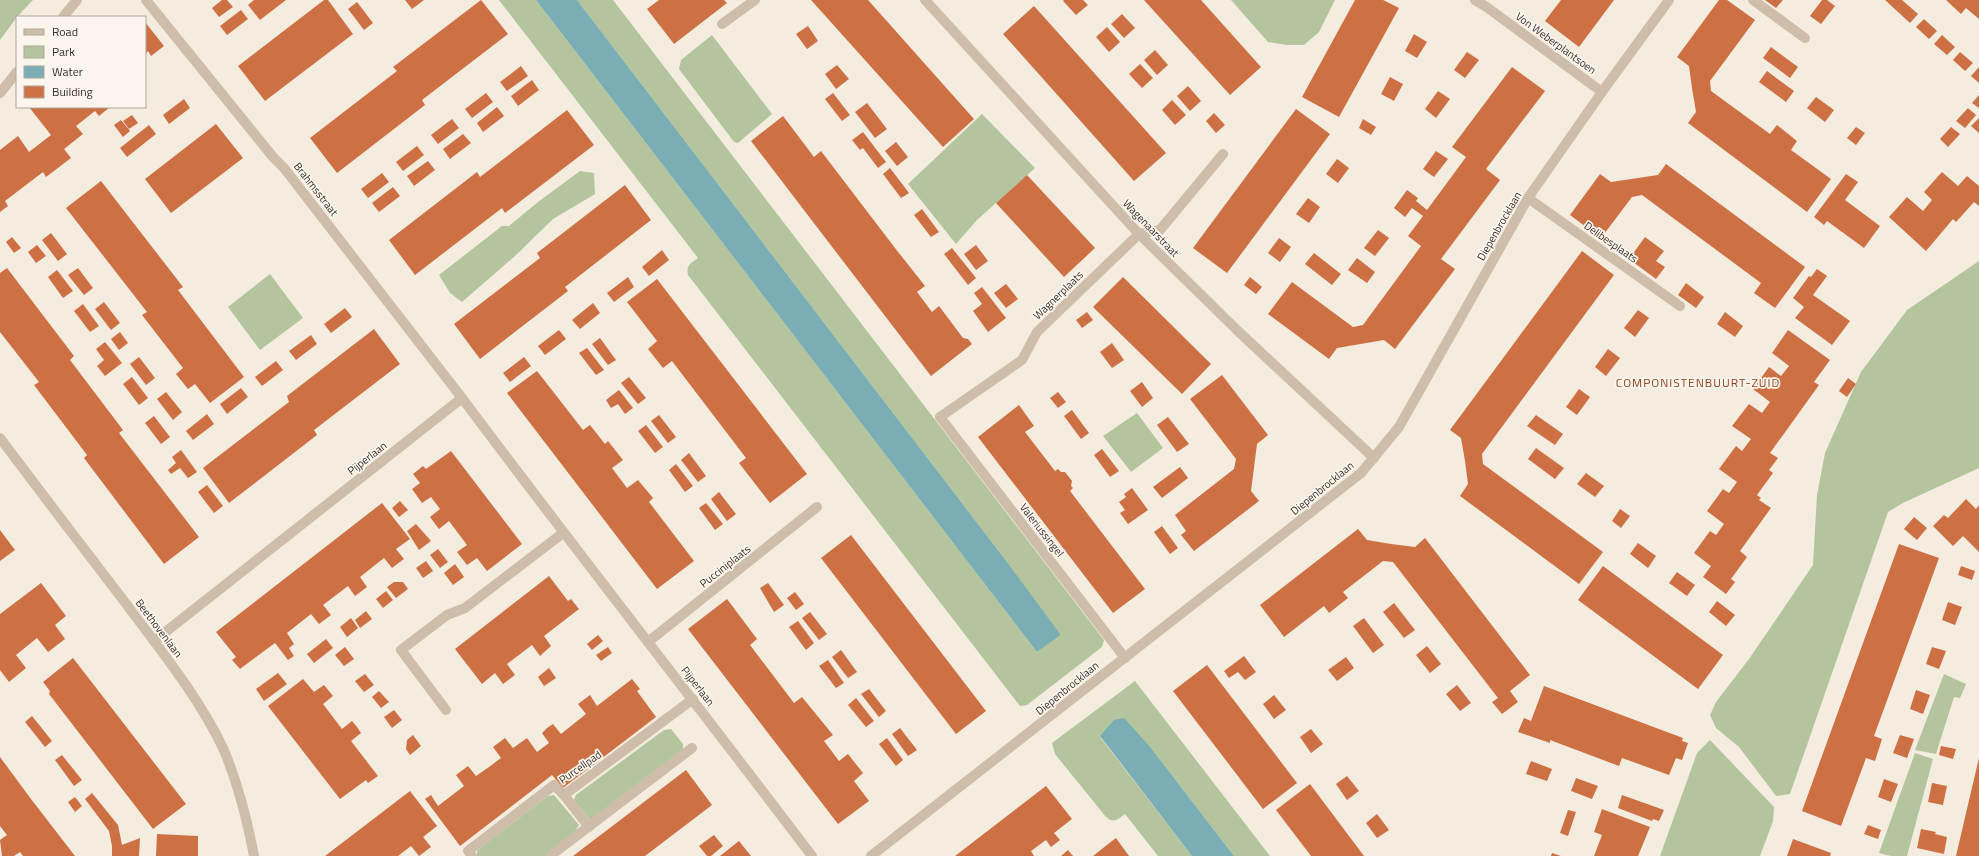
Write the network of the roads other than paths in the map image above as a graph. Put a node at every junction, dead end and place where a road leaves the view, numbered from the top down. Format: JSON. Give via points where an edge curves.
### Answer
{"nodes":[{"id":1,"x":77,"y":0,"type":"edge"},
{"id":2,"x":146,"y":0,"type":"edge"},
{"id":3,"x":755,"y":0,"type":"edge"},
{"id":4,"x":925,"y":0,"type":"edge"},
{"id":5,"x":1475,"y":0,"type":"edge"},
{"id":6,"x":1669,"y":0,"type":"edge"},
{"id":7,"x":1753,"y":0,"type":"edge"},
{"id":8,"x":1491,"y":4,"type":"edge"},
{"id":9,"x":64,"y":16,"type":"edge"},
{"id":10,"x":722,"y":24,"type":"dead end"},
{"id":11,"x":1805,"y":38,"type":"dead end"},
{"id":12,"x":16,"y":73,"type":"edge"},
{"id":13,"x":1602,"y":92,"type":"junction"},
{"id":14,"x":0,"y":93,"type":"edge"},
{"id":15,"x":1224,"y":154,"type":"dead end"},
{"id":16,"x":1528,"y":198,"type":"junction"},
{"id":17,"x":1139,"y":234,"type":"junction"},
{"id":18,"x":1680,"y":306,"type":"dead end"},
{"id":19,"x":462,"y":398,"type":"junction"},
{"id":20,"x":940,"y":417,"type":"joint"},
{"id":21,"x":0,"y":438,"type":"edge"},
{"id":22,"x":1374,"y":458,"type":"junction"},
{"id":23,"x":817,"y":507,"type":"dead end"},
{"id":24,"x":563,"y":533,"type":"junction"},
{"id":25,"x":154,"y":641,"type":"junction"},
{"id":26,"x":648,"y":642,"type":"junction"},
{"id":27,"x":1125,"y":658,"type":"junction"},
{"id":28,"x":693,"y":699,"type":"junction"},
{"id":29,"x":446,"y":710,"type":"dead end"},
{"id":30,"x":692,"y":748,"type":"dead end"},
{"id":31,"x":564,"y":795,"type":"junction"},
{"id":32,"x":589,"y":827,"type":"junction"},
{"id":33,"x":254,"y":856,"type":"edge"},
{"id":34,"x":472,"y":856,"type":"edge"},
{"id":35,"x":550,"y":856,"type":"edge"},
{"id":36,"x":812,"y":856,"type":"edge"},
{"id":37,"x":871,"y":856,"type":"edge"}],
"edges":[{"from":1,"to":9,"type":"street"},
{"from":2,"to":19,"type":"street","name":"Brahmsstraat","via":[[284,168]]},
{"from":3,"to":10,"type":"street"},
{"from":4,"to":17,"type":"street","name":"Wagenaarstraat"},
{"from":5,"to":8,"type":"street","name":"Von Weberplantsoen"},
{"from":6,"to":13,"type":"street","name":"Diepenbrocklaan"},
{"from":7,"to":11,"type":"street"},
{"from":8,"to":13,"type":"street","name":"Von Weberplantsoen"},
{"from":12,"to":14,"type":"street"},
{"from":13,"to":16,"type":"street","name":"Diepenbrocklaan"},
{"from":15,"to":17,"type":"street","via":[[1160,230]]},
{"from":16,"to":18,"type":"street","name":"Delibesplaats"},
{"from":16,"to":22,"type":"street","name":"Diepenbrocklaan","via":[[1399,427]]},
{"from":17,"to":20,"type":"street","name":"Wagnerplaats","via":[[1037,332],[1022,360]]},
{"from":17,"to":22,"type":"street","name":"Wagenaarstraat"},
{"from":19,"to":24,"type":"street","name":"Pijperlaan"},
{"from":19,"to":25,"type":"street","name":"Pijperlaan"},
{"from":20,"to":27,"type":"street","name":"Valeriussingel"},
{"from":21,"to":25,"type":"street","name":"Beethovenlaan"},
{"from":22,"to":27,"type":"street","name":"Diepenbrocklaan","via":[[1361,473]]},
{"from":23,"to":26,"type":"street","name":"Pucciniplaats"},
{"from":24,"to":26,"type":"street","name":"Pijperlaan"},
{"from":24,"to":29,"type":"street","via":[[466,608],[447,615],[401,650]]},
{"from":25,"to":33,"type":"street","name":"Beethovenlaan","via":[[209,721],[223,750],[244,807]]},
{"from":26,"to":28,"type":"street","name":"Pijperlaan"},
{"from":27,"to":37,"type":"street","name":"Diepenbrocklaan"},
{"from":28,"to":31,"type":"street","name":"Purcellpad"},
{"from":28,"to":36,"type":"street","name":"Pijperlaan"},
{"from":30,"to":32,"type":"street"},
{"from":31,"to":32,"type":"street"},
{"from":31,"to":34,"type":"street","name":"Purcellpad","via":[[554,785],[468,851]]},
{"from":32,"to":35,"type":"street"}]}
